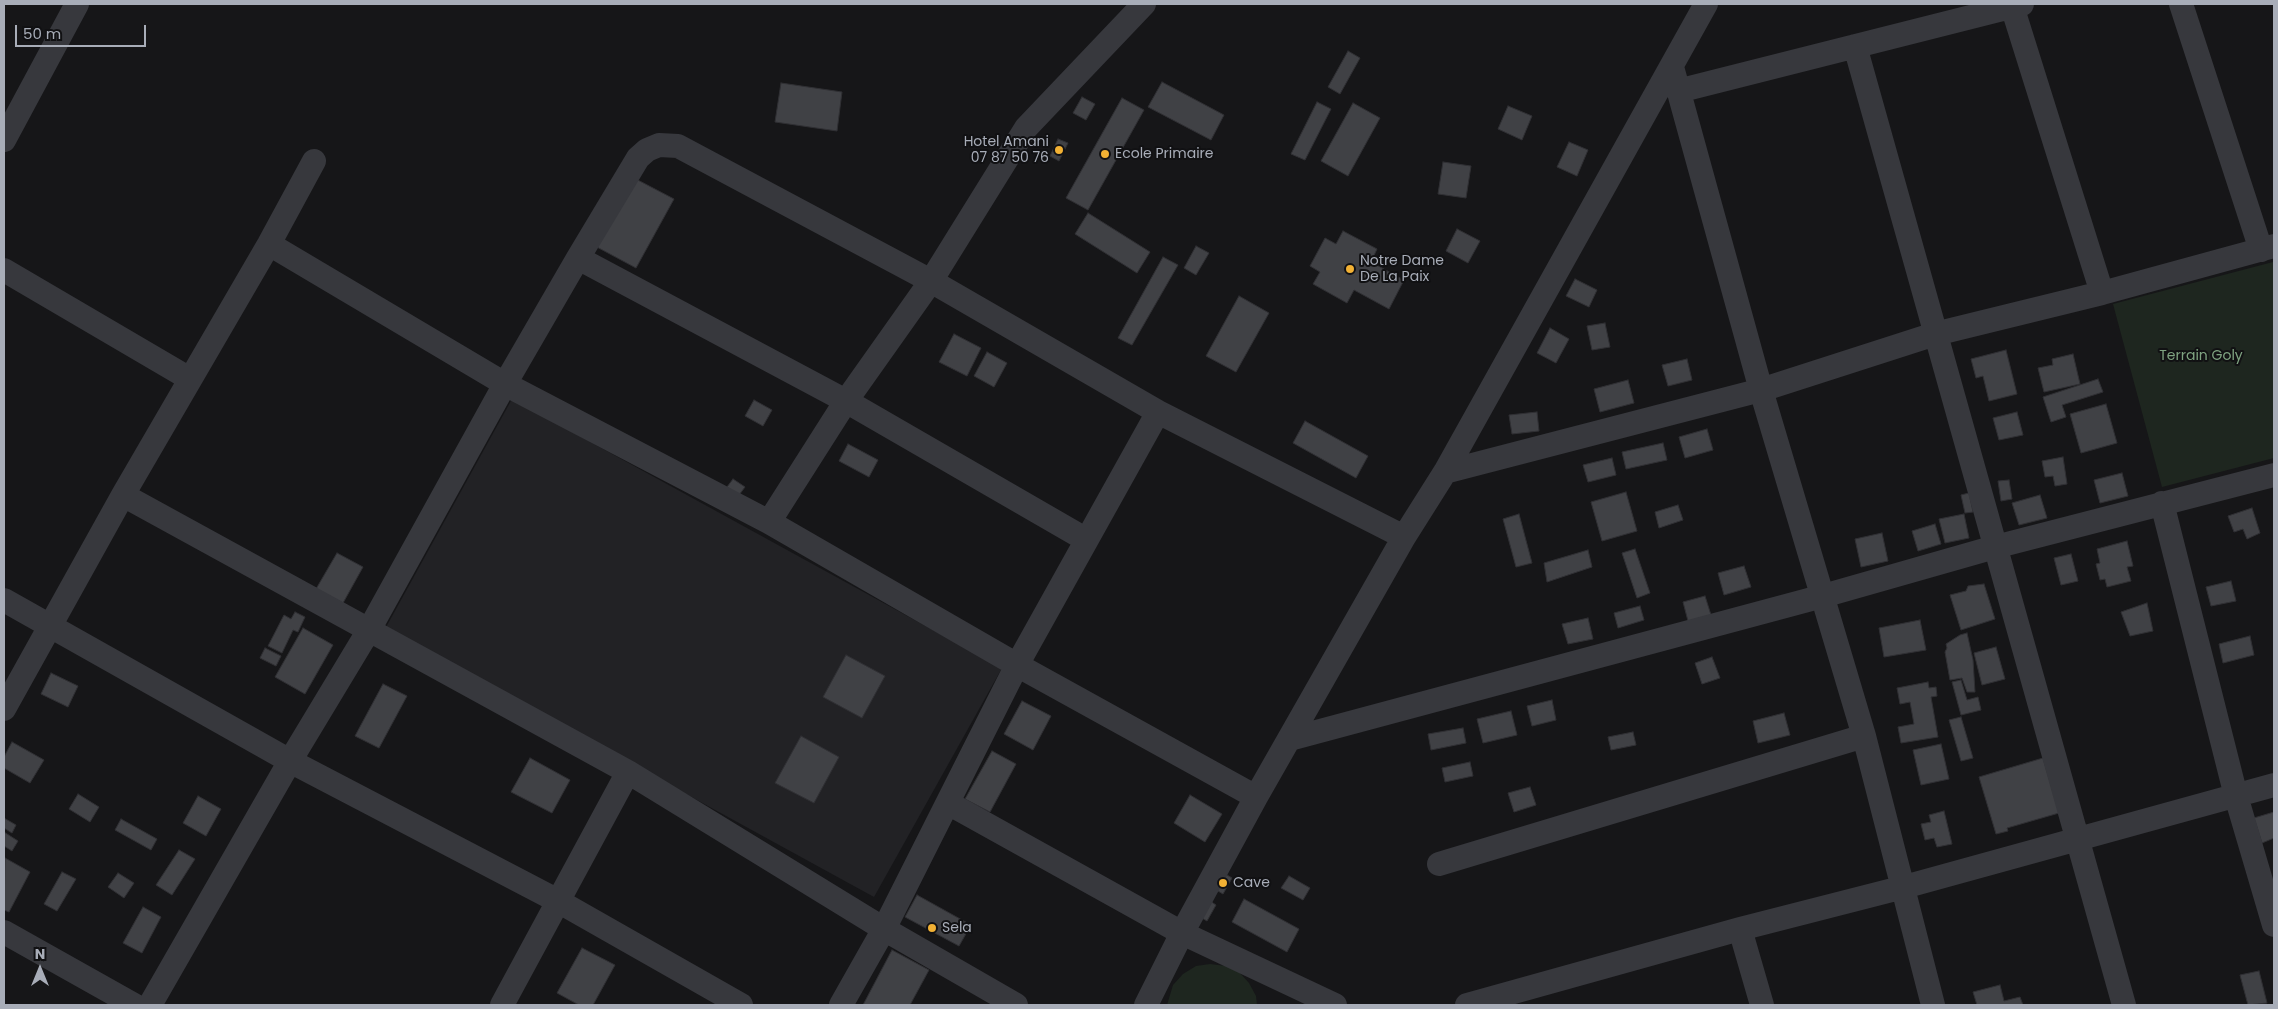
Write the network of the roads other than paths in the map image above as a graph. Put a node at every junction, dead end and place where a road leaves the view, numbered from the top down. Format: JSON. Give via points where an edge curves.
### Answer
{"nodes":[{"id":1,"x":76,"y":4,"type":"edge"},
{"id":2,"x":1144,"y":4,"type":"edge"},
{"id":3,"x":1706,"y":4,"type":"edge"},
{"id":4,"x":2181,"y":4,"type":"edge"},
{"id":5,"x":2017,"y":5,"type":"edge"},
{"id":6,"x":1855,"y":46,"type":"junction"},
{"id":7,"x":1672,"y":67,"type":"junction"},
{"id":8,"x":1678,"y":91,"type":"junction"},
{"id":9,"x":4,"y":140,"type":"edge"},
{"id":10,"x":314,"y":161,"type":"dead end"},
{"id":11,"x":269,"y":244,"type":"junction"},
{"id":12,"x":2268,"y":248,"type":"edge"},
{"id":13,"x":578,"y":258,"type":"junction"},
{"id":14,"x":4,"y":270,"type":"edge"},
{"id":15,"x":930,"y":281,"type":"junction"},
{"id":16,"x":2102,"y":293,"type":"junction"},
{"id":17,"x":1935,"y":334,"type":"junction"},
{"id":18,"x":190,"y":379,"type":"junction"},
{"id":19,"x":505,"y":384,"type":"junction"},
{"id":20,"x":1761,"y":390,"type":"junction"},
{"id":21,"x":846,"y":401,"type":"junction"},
{"id":22,"x":1158,"y":412,"type":"junction"},
{"id":23,"x":1445,"y":472,"type":"junction"},
{"id":24,"x":2274,"y":475,"type":"edge"},
{"id":25,"x":123,"y":495,"type":"junction"},
{"id":26,"x":2162,"y":503,"type":"junction"},
{"id":27,"x":769,"y":522,"type":"junction"},
{"id":28,"x":1404,"y":537,"type":"junction"},
{"id":29,"x":1085,"y":539,"type":"junction"},
{"id":30,"x":1995,"y":547,"type":"junction"},
{"id":31,"x":1823,"y":596,"type":"junction"},
{"id":32,"x":4,"y":600,"type":"edge"},
{"id":33,"x":50,"y":625,"type":"junction"},
{"id":34,"x":369,"y":630,"type":"junction"},
{"id":35,"x":1017,"y":665,"type":"junction"},
{"id":36,"x":4,"y":710,"type":"edge"},
{"id":37,"x":1864,"y":736,"type":"junction"},
{"id":38,"x":1290,"y":739,"type":"junction"},
{"id":39,"x":290,"y":761,"type":"junction"},
{"id":40,"x":628,"y":772,"type":"junction"},
{"id":41,"x":2274,"y":785,"type":"edge"},
{"id":42,"x":2236,"y":796,"type":"junction"},
{"id":43,"x":1256,"y":797,"type":"junction"},
{"id":44,"x":948,"y":803,"type":"junction"},
{"id":45,"x":2077,"y":838,"type":"junction"},
{"id":46,"x":1439,"y":864,"type":"dead end"},
{"id":47,"x":1904,"y":887,"type":"junction"},
{"id":48,"x":558,"y":901,"type":"junction"},
{"id":49,"x":2274,"y":925,"type":"edge"},
{"id":50,"x":884,"y":929,"type":"junction"},
{"id":51,"x":1740,"y":929,"type":"junction"},
{"id":52,"x":4,"y":932,"type":"edge"},
{"id":53,"x":1182,"y":933,"type":"junction"},
{"id":54,"x":134,"y":1005,"type":"edge"},
{"id":55,"x":150,"y":1005,"type":"edge"},
{"id":56,"x":502,"y":1005,"type":"edge"},
{"id":57,"x":740,"y":1005,"type":"edge"},
{"id":58,"x":841,"y":1005,"type":"edge"},
{"id":59,"x":1016,"y":1005,"type":"edge"},
{"id":60,"x":1146,"y":1005,"type":"edge"},
{"id":61,"x":1335,"y":1005,"type":"edge"},
{"id":62,"x":1467,"y":1005,"type":"edge"},
{"id":63,"x":1762,"y":1005,"type":"edge"},
{"id":64,"x":1933,"y":1005,"type":"edge"},
{"id":65,"x":2124,"y":1005,"type":"edge"}],
"edges":[{"from":1,"to":9,"type":"street"},
{"from":2,"to":15,"type":"street","via":[[1026,128]]},
{"from":3,"to":7,"type":"street"},
{"from":4,"to":12,"type":"street"},
{"from":5,"to":6,"type":"street"},
{"from":5,"to":16,"type":"street"},
{"from":6,"to":8,"type":"street"},
{"from":6,"to":17,"type":"street"},
{"from":7,"to":8,"type":"street"},
{"from":7,"to":23,"type":"street"},
{"from":8,"to":20,"type":"street"},
{"from":10,"to":11,"type":"street"},
{"from":11,"to":18,"type":"street"},
{"from":11,"to":19,"type":"street"},
{"from":12,"to":16,"type":"street"},
{"from":13,"to":15,"type":"street","via":[[638,158],[658,145],[678,146]]},
{"from":13,"to":19,"type":"street"},
{"from":13,"to":21,"type":"street"},
{"from":14,"to":18,"type":"street"},
{"from":15,"to":21,"type":"street"},
{"from":15,"to":22,"type":"street"},
{"from":16,"to":17,"type":"street"},
{"from":17,"to":20,"type":"street"},
{"from":17,"to":30,"type":"street"},
{"from":18,"to":25,"type":"street"},
{"from":19,"to":27,"type":"street"},
{"from":19,"to":34,"type":"street"},
{"from":20,"to":23,"type":"street"},
{"from":20,"to":31,"type":"street"},
{"from":21,"to":27,"type":"street"},
{"from":21,"to":29,"type":"street"},
{"from":22,"to":28,"type":"street"},
{"from":22,"to":29,"type":"street"},
{"from":23,"to":28,"type":"street"},
{"from":24,"to":26,"type":"street"},
{"from":25,"to":33,"type":"street"},
{"from":25,"to":34,"type":"street"},
{"from":26,"to":30,"type":"street"},
{"from":26,"to":42,"type":"street"},
{"from":27,"to":35,"type":"street"},
{"from":28,"to":38,"type":"street"},
{"from":29,"to":35,"type":"street"},
{"from":30,"to":31,"type":"street"},
{"from":30,"to":45,"type":"street"},
{"from":31,"to":37,"type":"street"},
{"from":31,"to":38,"type":"street"},
{"from":32,"to":33,"type":"street"},
{"from":33,"to":36,"type":"street"},
{"from":33,"to":39,"type":"street"},
{"from":34,"to":39,"type":"street"},
{"from":34,"to":40,"type":"street"},
{"from":35,"to":43,"type":"street"},
{"from":35,"to":44,"type":"street"},
{"from":37,"to":46,"type":"street"},
{"from":37,"to":47,"type":"street"},
{"from":38,"to":43,"type":"street"},
{"from":39,"to":48,"type":"street"},
{"from":39,"to":55,"type":"street"},
{"from":40,"to":48,"type":"street"},
{"from":40,"to":50,"type":"street"},
{"from":41,"to":42,"type":"street"},
{"from":42,"to":45,"type":"street"},
{"from":42,"to":49,"type":"street"},
{"from":43,"to":53,"type":"street"},
{"from":44,"to":50,"type":"street"},
{"from":44,"to":53,"type":"street"},
{"from":45,"to":47,"type":"street"},
{"from":45,"to":65,"type":"street"},
{"from":47,"to":51,"type":"street"},
{"from":47,"to":64,"type":"street"},
{"from":48,"to":56,"type":"street"},
{"from":48,"to":57,"type":"street"},
{"from":50,"to":58,"type":"street"},
{"from":50,"to":59,"type":"street"},
{"from":51,"to":62,"type":"street"},
{"from":51,"to":63,"type":"street"},
{"from":52,"to":54,"type":"street"},
{"from":53,"to":60,"type":"street"},
{"from":53,"to":61,"type":"street"}]}
